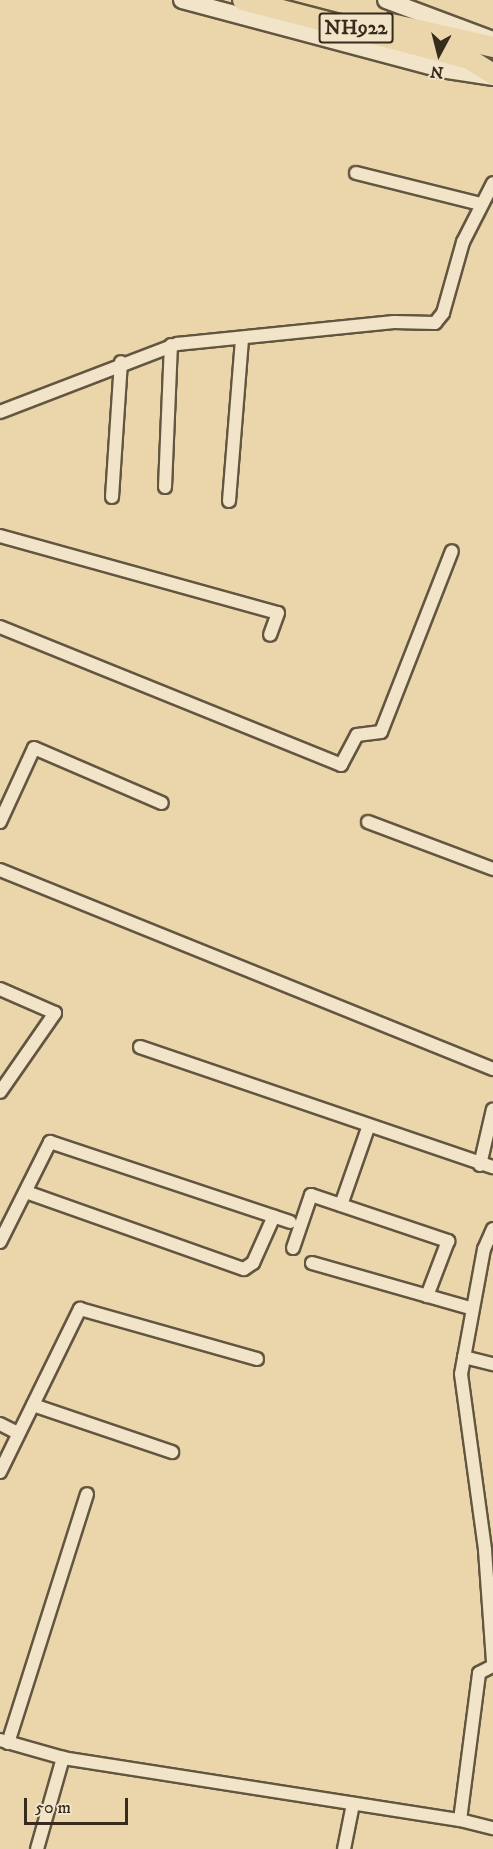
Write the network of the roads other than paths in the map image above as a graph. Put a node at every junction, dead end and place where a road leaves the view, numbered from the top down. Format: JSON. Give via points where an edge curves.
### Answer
{"nodes":[{"id":1,"x":182,"y":0,"type":"edge"},
{"id":2,"x":243,"y":0,"type":"edge"},
{"id":3,"x":301,"y":0,"type":"edge"},
{"id":4,"x":386,"y":0,"type":"edge"},
{"id":5,"x":493,"y":40,"type":"edge"},
{"id":6,"x":493,"y":47,"type":"edge"},
{"id":7,"x":493,"y":76,"type":"edge"},
{"id":8,"x":356,"y":173,"type":"dead end"},
{"id":9,"x":493,"y":183,"type":"edge"},
{"id":10,"x":480,"y":204,"type":"junction"},
{"id":11,"x":242,"y":340,"type":"junction"},
{"id":12,"x":171,"y":345,"type":"junction"},
{"id":13,"x":121,"y":362,"type":"junction"},
{"id":14,"x":0,"y":412,"type":"edge"},
{"id":15,"x":165,"y":487,"type":"dead end"},
{"id":16,"x":112,"y":497,"type":"dead end"},
{"id":17,"x":229,"y":501,"type":"dead end"},
{"id":18,"x":0,"y":536,"type":"edge"},
{"id":19,"x":452,"y":550,"type":"dead end"},
{"id":20,"x":0,"y":627,"type":"edge"},
{"id":21,"x":270,"y":635,"type":"dead end"},
{"id":22,"x":162,"y":803,"type":"dead end"},
{"id":23,"x":0,"y":822,"type":"edge"},
{"id":24,"x":368,"y":822,"type":"dead end"},
{"id":25,"x":493,"y":869,"type":"edge"},
{"id":26,"x":0,"y":870,"type":"edge"},
{"id":27,"x":0,"y":989,"type":"edge"},
{"id":28,"x":140,"y":1047,"type":"dead end"},
{"id":29,"x":493,"y":1069,"type":"edge"},
{"id":30,"x":0,"y":1092,"type":"edge"},
{"id":31,"x":493,"y":1109,"type":"edge"},
{"id":32,"x":368,"y":1128,"type":"junction"},
{"id":33,"x":487,"y":1166,"type":"edge"},
{"id":34,"x":26,"y":1192,"type":"junction"},
{"id":35,"x":341,"y":1205,"type":"junction"},
{"id":36,"x":274,"y":1216,"type":"junction"},
{"id":37,"x":290,"y":1222,"type":"dead end"},
{"id":38,"x":493,"y":1229,"type":"edge"},
{"id":39,"x":0,"y":1242,"type":"edge"},
{"id":40,"x":293,"y":1248,"type":"dead end"},
{"id":41,"x":312,"y":1263,"type":"dead end"},
{"id":42,"x":427,"y":1296,"type":"junction"},
{"id":43,"x":473,"y":1309,"type":"junction"},
{"id":44,"x":464,"y":1357,"type":"junction"},
{"id":45,"x":257,"y":1359,"type":"dead end"},
{"id":46,"x":493,"y":1364,"type":"edge"},
{"id":47,"x":33,"y":1405,"type":"junction"},
{"id":48,"x":0,"y":1424,"type":"edge"},
{"id":49,"x":16,"y":1432,"type":"junction"},
{"id":50,"x":172,"y":1452,"type":"dead end"},
{"id":51,"x":0,"y":1472,"type":"edge"},
{"id":52,"x":87,"y":1494,"type":"dead end"},
{"id":53,"x":493,"y":1660,"type":"edge"},
{"id":54,"x":493,"y":1666,"type":"edge"},
{"id":55,"x":4,"y":1741,"type":"edge"},
{"id":56,"x":63,"y":1758,"type":"junction"},
{"id":57,"x":353,"y":1804,"type":"junction"},
{"id":58,"x":460,"y":1820,"type":"junction"},
{"id":59,"x":493,"y":1828,"type":"edge"},
{"id":60,"x":38,"y":1849,"type":"edge"},
{"id":61,"x":344,"y":1849,"type":"edge"}],
"edges":[{"from":1,"to":7,"type":"main road","via":[[441,69]]},
{"from":2,"to":7,"type":"highway","number":"NH922","via":[[469,59]]},
{"from":3,"to":6,"type":"highway","number":"NH922"},
{"from":4,"to":5,"type":"main road"},
{"from":8,"to":10,"type":"street"},
{"from":9,"to":10,"type":"street"},
{"from":10,"to":11,"type":"street","via":[[435,323],[394,322]]},
{"from":11,"to":12,"type":"street"},
{"from":11,"to":17,"type":"street"},
{"from":12,"to":13,"type":"street"},
{"from":12,"to":15,"type":"street"},
{"from":13,"to":14,"type":"street"},
{"from":13,"to":16,"type":"street"},
{"from":18,"to":21,"type":"street","via":[[279,613]]},
{"from":19,"to":20,"type":"street","via":[[381,732],[357,735],[341,765]]},
{"from":22,"to":23,"type":"street","via":[[34,748]]},
{"from":24,"to":25,"type":"street"},
{"from":26,"to":29,"type":"street"},
{"from":27,"to":30,"type":"street","via":[[55,1013]]},
{"from":28,"to":32,"type":"street"},
{"from":31,"to":33,"type":"street"},
{"from":32,"to":33,"type":"street"},
{"from":32,"to":35,"type":"street"},
{"from":34,"to":36,"type":"street","via":[[50,1142]]},
{"from":34,"to":36,"type":"street","via":[[244,1269],[254,1263]]},
{"from":34,"to":39,"type":"street"},
{"from":35,"to":40,"type":"street","via":[[311,1195]]},
{"from":35,"to":42,"type":"street","via":[[448,1241]]},
{"from":36,"to":37,"type":"street"},
{"from":38,"to":43,"type":"street"},
{"from":41,"to":42,"type":"street"},
{"from":42,"to":43,"type":"street"},
{"from":43,"to":44,"type":"street"},
{"from":44,"to":46,"type":"street"},
{"from":44,"to":53,"type":"street","via":[[461,1374],[485,1550]]},
{"from":45,"to":47,"type":"street","via":[[80,1309]]},
{"from":47,"to":49,"type":"street"},
{"from":47,"to":50,"type":"street"},
{"from":48,"to":49,"type":"street"},
{"from":49,"to":51,"type":"street"},
{"from":52,"to":55,"type":"street"},
{"from":54,"to":58,"type":"street","via":[[479,1673]]},
{"from":55,"to":56,"type":"street"},
{"from":56,"to":57,"type":"street"},
{"from":56,"to":60,"type":"street"},
{"from":57,"to":58,"type":"street"},
{"from":57,"to":61,"type":"street"},
{"from":58,"to":59,"type":"street"}]}
